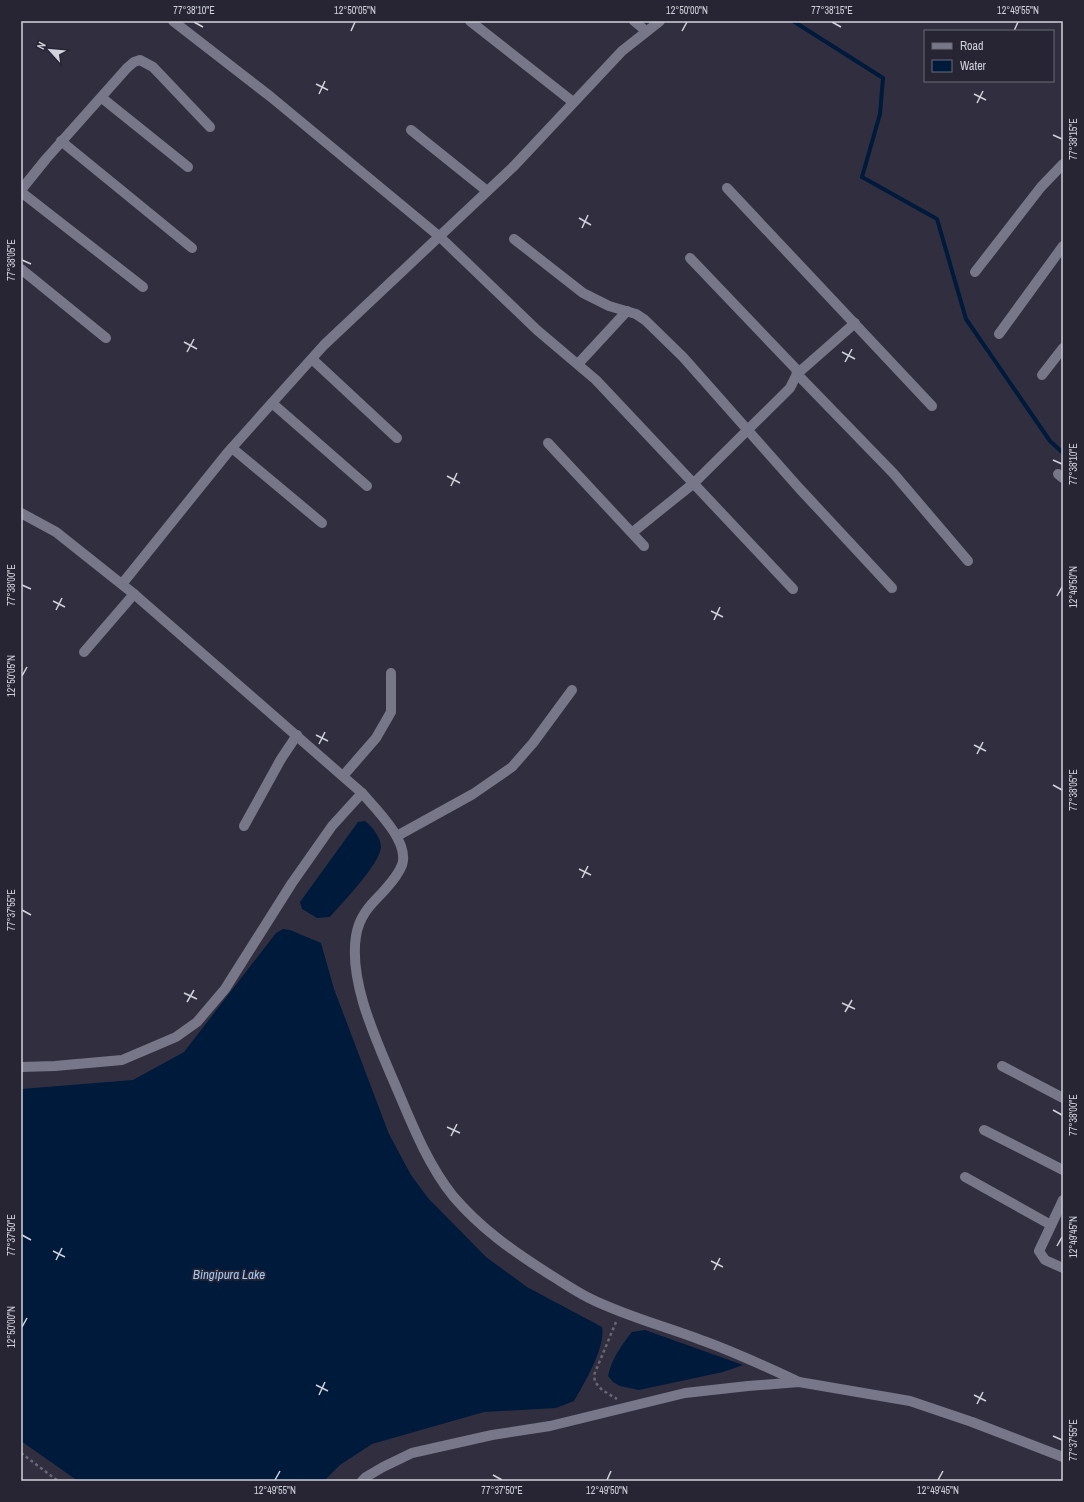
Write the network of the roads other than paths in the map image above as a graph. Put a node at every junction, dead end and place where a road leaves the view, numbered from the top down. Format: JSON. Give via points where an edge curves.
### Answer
{"nodes":[{"id":1,"x":173,"y":21,"type":"edge"},
{"id":2,"x":470,"y":21,"type":"edge"},
{"id":3,"x":634,"y":21,"type":"edge"},
{"id":4,"x":660,"y":21,"type":"edge"},
{"id":5,"x":646,"y":31,"type":"junction"},
{"id":6,"x":102,"y":98,"type":"junction"},
{"id":7,"x":574,"y":102,"type":"junction"},
{"id":8,"x":210,"y":127,"type":"dead end"},
{"id":9,"x":411,"y":130,"type":"dead end"},
{"id":10,"x":61,"y":142,"type":"junction"},
{"id":11,"x":1063,"y":164,"type":"edge"},
{"id":12,"x":188,"y":167,"type":"dead end"},
{"id":13,"x":728,"y":188,"type":"dead end"},
{"id":14,"x":21,"y":191,"type":"edge"},
{"id":15,"x":487,"y":191,"type":"junction"},
{"id":16,"x":440,"y":237,"type":"junction"},
{"id":17,"x":514,"y":239,"type":"dead end"},
{"id":18,"x":1063,"y":246,"type":"edge"},
{"id":19,"x":192,"y":248,"type":"dead end"},
{"id":20,"x":690,"y":258,"type":"dead end"},
{"id":21,"x":21,"y":269,"type":"edge"},
{"id":22,"x":976,"y":272,"type":"dead end"},
{"id":23,"x":143,"y":288,"type":"dead end"},
{"id":24,"x":627,"y":311,"type":"junction"},
{"id":25,"x":855,"y":323,"type":"junction"},
{"id":26,"x":999,"y":334,"type":"dead end"},
{"id":27,"x":106,"y":338,"type":"dead end"},
{"id":28,"x":1063,"y":348,"type":"edge"},
{"id":29,"x":312,"y":359,"type":"junction"},
{"id":30,"x":578,"y":364,"type":"junction"},
{"id":31,"x":797,"y":374,"type":"junction"},
{"id":32,"x":1042,"y":375,"type":"dead end"},
{"id":33,"x":272,"y":403,"type":"junction"},
{"id":34,"x":932,"y":406,"type":"dead end"},
{"id":35,"x":748,"y":430,"type":"junction"},
{"id":36,"x":398,"y":438,"type":"dead end"},
{"id":37,"x":548,"y":443,"type":"dead end"},
{"id":38,"x":232,"y":448,"type":"junction"},
{"id":39,"x":694,"y":483,"type":"junction"},
{"id":40,"x":367,"y":486,"type":"dead end"},
{"id":41,"x":21,"y":512,"type":"edge"},
{"id":42,"x":322,"y":523,"type":"dead end"},
{"id":43,"x":633,"y":532,"type":"junction"},
{"id":44,"x":644,"y":546,"type":"dead end"},
{"id":45,"x":968,"y":560,"type":"dead end"},
{"id":46,"x":122,"y":584,"type":"junction"},
{"id":47,"x":793,"y":588,"type":"dead end"},
{"id":48,"x":892,"y":588,"type":"dead end"},
{"id":49,"x":134,"y":594,"type":"junction"},
{"id":50,"x":84,"y":652,"type":"dead end"},
{"id":51,"x":391,"y":673,"type":"dead end"},
{"id":52,"x":572,"y":690,"type":"dead end"},
{"id":53,"x":297,"y":735,"type":"junction"},
{"id":54,"x":343,"y":776,"type":"junction"},
{"id":55,"x":362,"y":794,"type":"junction"},
{"id":56,"x":244,"y":826,"type":"dead end"},
{"id":57,"x":397,"y":836,"type":"junction"},
{"id":58,"x":1002,"y":1066,"type":"dead end"},
{"id":59,"x":21,"y":1067,"type":"edge"},
{"id":60,"x":1063,"y":1098,"type":"edge"},
{"id":61,"x":984,"y":1130,"type":"dead end"},
{"id":62,"x":1063,"y":1170,"type":"edge"},
{"id":63,"x":965,"y":1177,"type":"dead end"},
{"id":64,"x":1063,"y":1200,"type":"edge"},
{"id":65,"x":1052,"y":1224,"type":"junction"},
{"id":66,"x":1063,"y":1268,"type":"edge"},
{"id":67,"x":799,"y":1382,"type":"junction"},
{"id":68,"x":1063,"y":1457,"type":"edge"},
{"id":69,"x":362,"y":1481,"type":"edge"}],
"edges":[{"from":1,"to":16,"type":"street"},
{"from":2,"to":7,"type":"street"},
{"from":3,"to":5,"type":"street"},
{"from":4,"to":5,"type":"street"},
{"from":5,"to":7,"type":"street","via":[[622,51]]},
{"from":6,"to":8,"type":"street","via":[[127,68],[140,60],[153,67]]},
{"from":6,"to":10,"type":"street"},
{"from":6,"to":12,"type":"street"},
{"from":7,"to":15,"type":"street"},
{"from":9,"to":15,"type":"street"},
{"from":10,"to":14,"type":"street"},
{"from":10,"to":19,"type":"street"},
{"from":11,"to":22,"type":"street","via":[[1041,187]]},
{"from":13,"to":25,"type":"street"},
{"from":14,"to":23,"type":"street"},
{"from":15,"to":16,"type":"street"},
{"from":16,"to":29,"type":"street"},
{"from":16,"to":30,"type":"street","via":[[538,330]]},
{"from":17,"to":24,"type":"street","via":[[583,293],[609,306]]},
{"from":18,"to":26,"type":"street"},
{"from":20,"to":31,"type":"street","via":[[796,369]]},
{"from":21,"to":27,"type":"street"},
{"from":24,"to":30,"type":"street"},
{"from":24,"to":35,"type":"street","via":[[645,320],[683,357]]},
{"from":25,"to":31,"type":"street"},
{"from":25,"to":34,"type":"street"},
{"from":28,"to":32,"type":"street"},
{"from":29,"to":33,"type":"street"},
{"from":29,"to":36,"type":"street"},
{"from":30,"to":39,"type":"street"},
{"from":31,"to":35,"type":"street","via":[[785,393]]},
{"from":31,"to":45,"type":"street","via":[[894,474]]},
{"from":33,"to":38,"type":"street"},
{"from":33,"to":40,"type":"street"},
{"from":35,"to":39,"type":"street"},
{"from":35,"to":48,"type":"street"},
{"from":37,"to":43,"type":"street"},
{"from":38,"to":42,"type":"street"},
{"from":38,"to":46,"type":"street"},
{"from":39,"to":43,"type":"street"},
{"from":39,"to":47,"type":"street"},
{"from":41,"to":46,"type":"street","via":[[56,532]]},
{"from":43,"to":44,"type":"street"},
{"from":46,"to":49,"type":"street"},
{"from":49,"to":50,"type":"street"},
{"from":49,"to":53,"type":"street"},
{"from":51,"to":54,"type":"street","via":[[391,712],[376,738]]},
{"from":52,"to":57,"type":"street","via":[[512,768],[473,794]]},
{"from":53,"to":54,"type":"street"},
{"from":53,"to":56,"type":"street"},
{"from":54,"to":55,"type":"street"},
{"from":55,"to":57,"type":"street"},
{"from":55,"to":59,"type":"street","via":[[332,826],[292,883],[225,989],[197,1022],[176,1037],[122,1060]]},
{"from":57,"to":67,"type":"street","via":[[402,865],[391,883],[360,919],[355,938],[356,960],[363,1002],[371,1028],[421,1143],[452,1194],[493,1235],[589,1298],[620,1312],[702,1340]]},
{"from":58,"to":60,"type":"street"},
{"from":61,"to":62,"type":"street"},
{"from":63,"to":65,"type":"street"},
{"from":64,"to":65,"type":"street"},
{"from":65,"to":66,"type":"street","via":[[1039,1251],[1045,1260]]},
{"from":67,"to":68,"type":"street","via":[[910,1401]]},
{"from":67,"to":69,"type":"street","via":[[685,1393],[550,1426],[492,1435],[412,1453],[366,1476]]}]}
